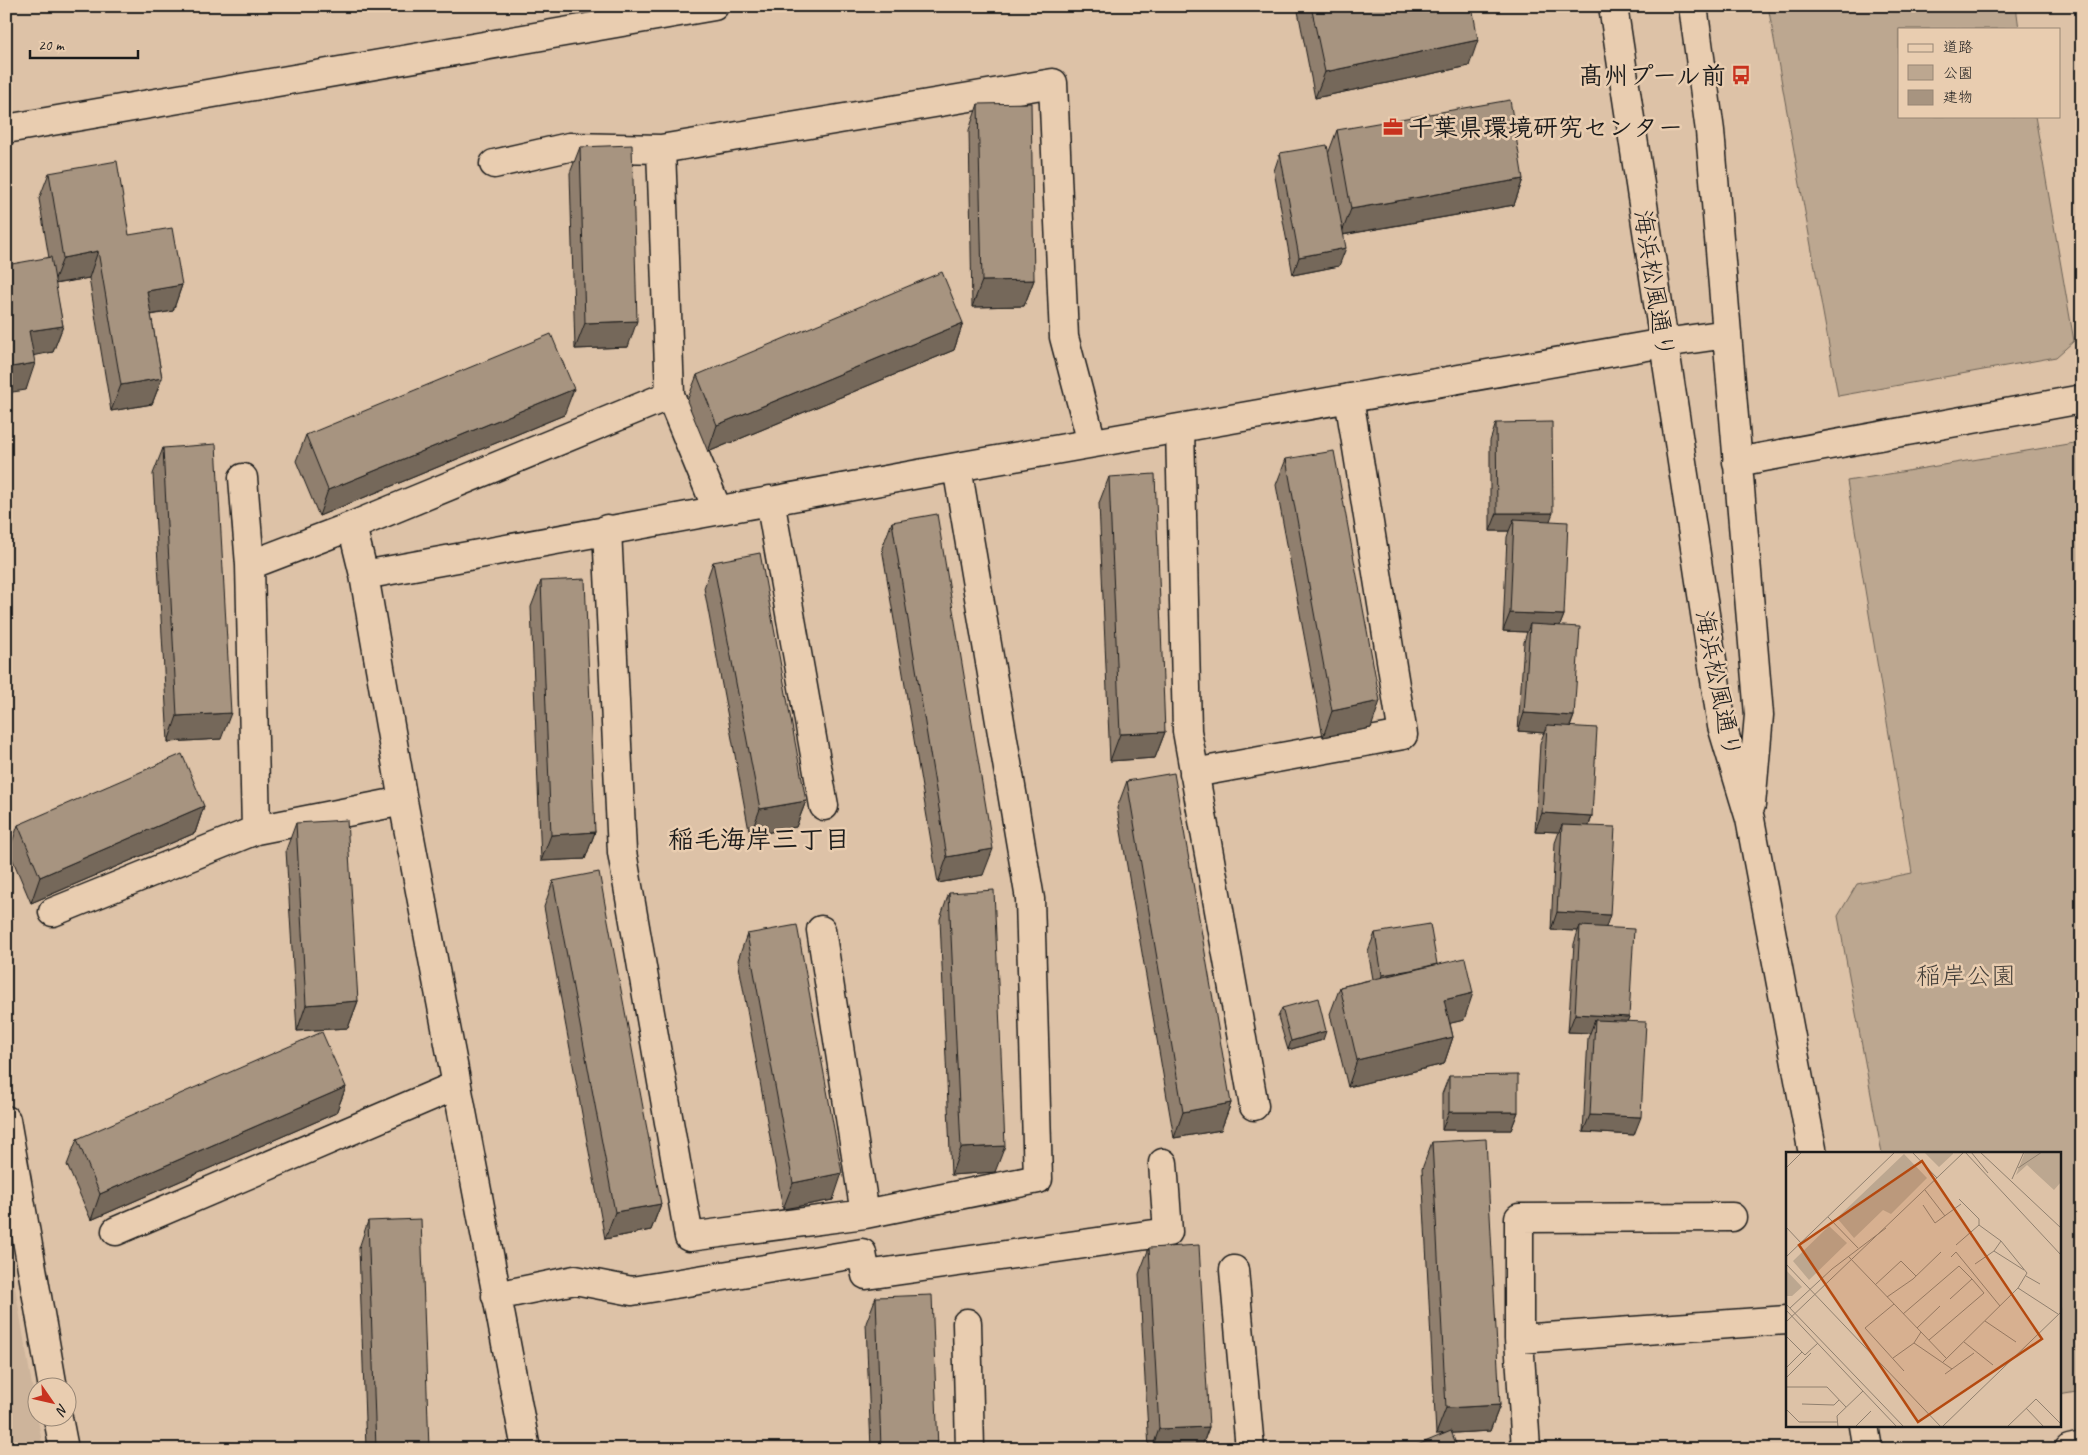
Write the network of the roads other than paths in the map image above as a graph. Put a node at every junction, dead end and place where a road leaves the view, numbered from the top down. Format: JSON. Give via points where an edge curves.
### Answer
{"nodes":[{"id":1,"x":714,"y":6,"type":"edge"},
{"id":2,"x":1613,"y":6,"type":"edge"},
{"id":3,"x":1693,"y":6,"type":"edge"},
{"id":4,"x":6,"y":130,"type":"edge"},
{"id":5,"x":661,"y":149,"type":"junction"},
{"id":6,"x":494,"y":164,"type":"dead end"},
{"id":7,"x":1727,"y":334,"type":"junction"},
{"id":8,"x":1664,"y":343,"type":"junction"},
{"id":9,"x":670,"y":395,"type":"junction"},
{"id":10,"x":1349,"y":398,"type":"junction"},
{"id":11,"x":2082,"y":399,"type":"edge"},
{"id":12,"x":1180,"y":428,"type":"junction"},
{"id":13,"x":1092,"y":443,"type":"junction"},
{"id":14,"x":1737,"y":462,"type":"junction"},
{"id":15,"x":957,"y":467,"type":"junction"},
{"id":16,"x":243,"y":478,"type":"dead end"},
{"id":17,"x":770,"y":500,"type":"junction"},
{"id":18,"x":717,"y":509,"type":"junction"},
{"id":19,"x":352,"y":526,"type":"junction"},
{"id":20,"x":607,"y":529,"type":"junction"},
{"id":21,"x":250,"y":564,"type":"junction"},
{"id":22,"x":364,"y":574,"type":"junction"},
{"id":23,"x":1194,"y":773,"type":"junction"},
{"id":24,"x":403,"y":801,"type":"junction"},
{"id":25,"x":824,"y":806,"type":"dead end"},
{"id":26,"x":1750,"y":819,"type":"junction"},
{"id":27,"x":256,"y":830,"type":"junction"},
{"id":28,"x":53,"y":912,"type":"dead end"},
{"id":29,"x":821,"y":930,"type":"dead end"},
{"id":30,"x":457,"y":1086,"type":"junction"},
{"id":31,"x":1254,"y":1106,"type":"dead end"},
{"id":32,"x":6,"y":1120,"type":"edge"},
{"id":33,"x":1813,"y":1152,"type":"edge"},
{"id":34,"x":1163,"y":1163,"type":"dead end"},
{"id":35,"x":865,"y":1214,"type":"junction"},
{"id":36,"x":1732,"y":1217,"type":"dead end"},
{"id":37,"x":116,"y":1231,"type":"dead end"},
{"id":38,"x":1234,"y":1270,"type":"dead end"},
{"id":39,"x":496,"y":1296,"type":"junction"},
{"id":40,"x":1786,"y":1320,"type":"edge"},
{"id":41,"x":967,"y":1323,"type":"dead end"},
{"id":42,"x":1519,"y":1339,"type":"junction"},
{"id":43,"x":51,"y":1378,"type":"edge"},
{"id":44,"x":60,"y":1428,"type":"edge"},
{"id":45,"x":1864,"y":1428,"type":"edge"},
{"id":46,"x":2082,"y":1446,"type":"edge"},
{"id":47,"x":64,"y":1449,"type":"edge"},
{"id":48,"x":526,"y":1449,"type":"edge"},
{"id":49,"x":970,"y":1449,"type":"edge"},
{"id":50,"x":1250,"y":1449,"type":"edge"},
{"id":51,"x":1526,"y":1449,"type":"edge"},
{"id":52,"x":1868,"y":1449,"type":"edge"},
{"id":53,"x":2069,"y":1449,"type":"edge"}],
"edges":[{"from":1,"to":4,"type":"street"},
{"from":2,"to":8,"type":"street","name":"海浜松風通り"},
{"from":3,"to":7,"type":"street","name":"海浜松風通り","via":[[1710,131]]},
{"from":5,"to":6,"type":"street","via":[[570,148]]},
{"from":5,"to":9,"type":"street"},
{"from":5,"to":13,"type":"street","via":[[1053,83],[1064,337]]},
{"from":7,"to":8,"type":"street"},
{"from":7,"to":14,"type":"street","name":"海浜松風通り"},
{"from":8,"to":10,"type":"street"},
{"from":8,"to":26,"type":"street","name":"海浜松風通り","via":[[1722,726]]},
{"from":9,"to":18,"type":"street"},
{"from":9,"to":19,"type":"street"},
{"from":10,"to":12,"type":"street"},
{"from":10,"to":23,"type":"street","via":[[1403,735]]},
{"from":11,"to":14,"type":"street"},
{"from":12,"to":13,"type":"street"},
{"from":12,"to":23,"type":"street","via":[[1187,731]]},
{"from":13,"to":15,"type":"street"},
{"from":14,"to":26,"type":"street","name":"海浜松風通り","via":[[1759,715]]},
{"from":15,"to":17,"type":"street"},
{"from":15,"to":35,"type":"street","via":[[1030,899],[1038,1179]]},
{"from":16,"to":21,"type":"street"},
{"from":17,"to":18,"type":"street"},
{"from":17,"to":25,"type":"street"},
{"from":18,"to":20,"type":"street"},
{"from":19,"to":21,"type":"street"},
{"from":19,"to":22,"type":"street"},
{"from":20,"to":22,"type":"street"},
{"from":20,"to":35,"type":"street","via":[[622,852],[689,1237]]},
{"from":21,"to":27,"type":"street"},
{"from":22,"to":24,"type":"street"},
{"from":23,"to":31,"type":"street"},
{"from":24,"to":27,"type":"street"},
{"from":24,"to":30,"type":"street"},
{"from":26,"to":33,"type":"street"},
{"from":27,"to":28,"type":"street"},
{"from":29,"to":35,"type":"street"},
{"from":30,"to":37,"type":"street"},
{"from":30,"to":39,"type":"street"},
{"from":32,"to":43,"type":"street"},
{"from":34,"to":39,"type":"street","via":[[1168,1232],[866,1275],[862,1252],[632,1291],[575,1280]]},
{"from":36,"to":42,"type":"street","via":[[1519,1218]]},
{"from":38,"to":50,"type":"street"},
{"from":39,"to":48,"type":"street"},
{"from":40,"to":42,"type":"street"},
{"from":41,"to":49,"type":"street"},
{"from":42,"to":51,"type":"street"},
{"from":44,"to":47,"type":"street"},
{"from":45,"to":52,"type":"street"},
{"from":46,"to":53,"type":"street"}]}
